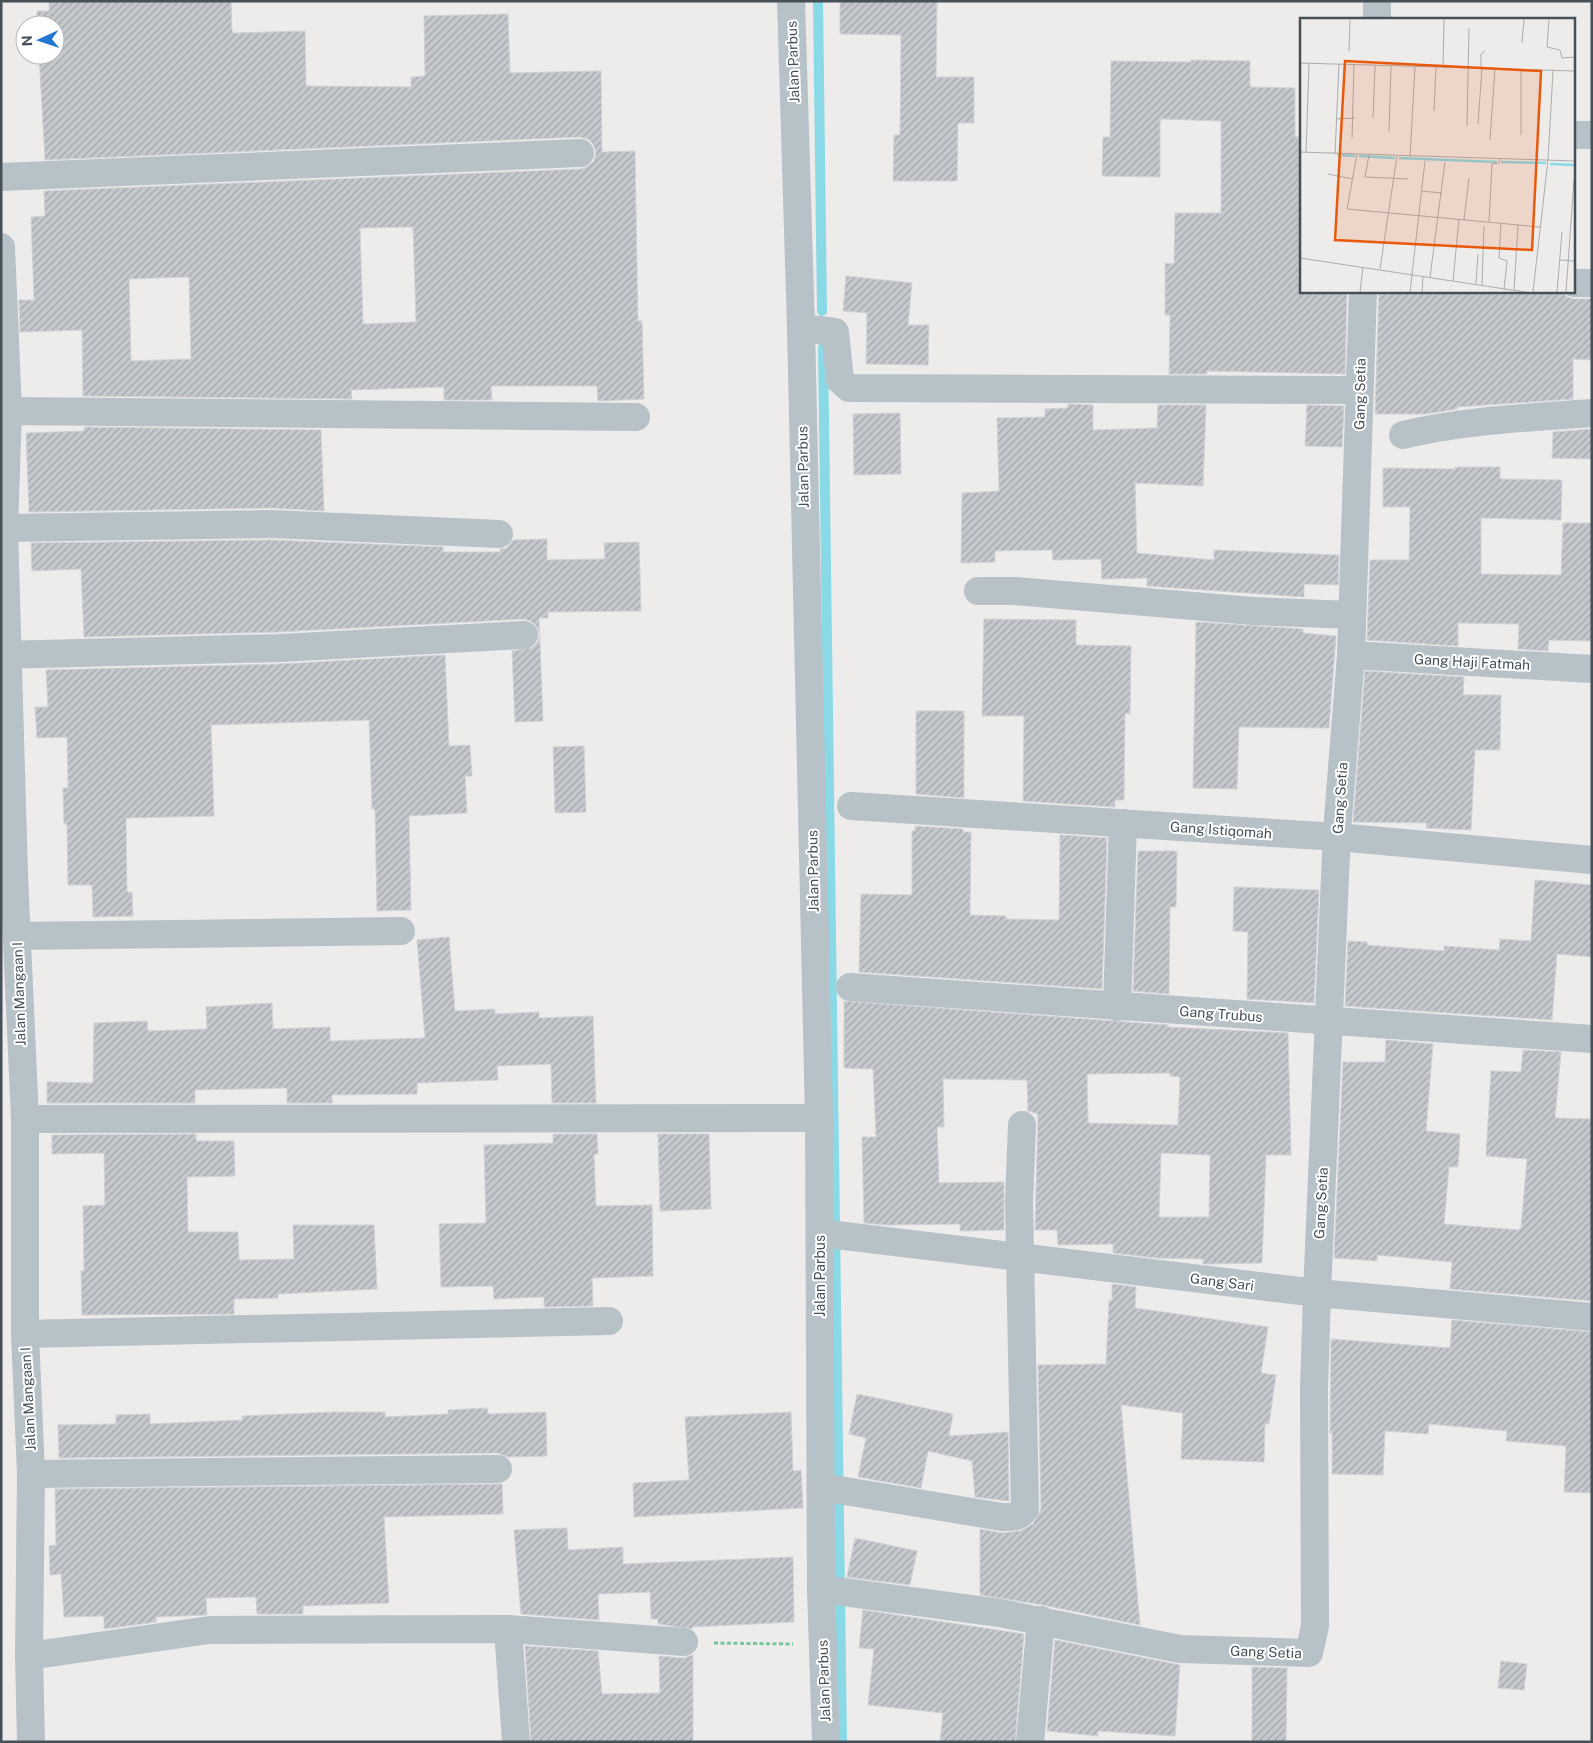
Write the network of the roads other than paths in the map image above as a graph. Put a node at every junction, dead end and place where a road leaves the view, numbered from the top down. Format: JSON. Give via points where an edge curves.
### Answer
{"nodes":[{"id":1,"x":791,"y":1,"type":"edge"},
{"id":2,"x":1378,"y":1,"type":"edge"},
{"id":3,"x":1376,"y":18,"type":"edge"},
{"id":4,"x":1576,"y":135,"type":"edge"},
{"id":5,"x":1592,"y":135,"type":"edge"},
{"id":6,"x":580,"y":153,"type":"dead end"},
{"id":7,"x":1,"y":177,"type":"edge"},
{"id":8,"x":1,"y":247,"type":"edge"},
{"id":9,"x":1576,"y":283,"type":"edge"},
{"id":10,"x":1592,"y":283,"type":"edge"},
{"id":11,"x":1363,"y":292,"type":"edge"},
{"id":12,"x":801,"y":328,"type":"junction"},
{"id":13,"x":1359,"y":390,"type":"junction"},
{"id":14,"x":8,"y":411,"type":"junction"},
{"id":15,"x":1592,"y":413,"type":"edge"},
{"id":16,"x":636,"y":417,"type":"dead end"},
{"id":17,"x":1402,"y":435,"type":"dead end"},
{"id":18,"x":4,"y":534,"type":"edge"},
{"id":19,"x":499,"y":534,"type":"dead end"},
{"id":20,"x":978,"y":591,"type":"dead end"},
{"id":21,"x":1352,"y":615,"type":"junction"},
{"id":22,"x":524,"y":635,"type":"dead end"},
{"id":23,"x":5,"y":655,"type":"edge"},
{"id":24,"x":1352,"y":655,"type":"junction"},
{"id":25,"x":1592,"y":669,"type":"edge"},
{"id":26,"x":851,"y":806,"type":"dead end"},
{"id":27,"x":1124,"y":823,"type":"junction"},
{"id":28,"x":1337,"y":837,"type":"junction"},
{"id":29,"x":1592,"y":860,"type":"edge"},
{"id":30,"x":8,"y":875,"type":"edge"},
{"id":31,"x":401,"y":930,"type":"dead end"},
{"id":32,"x":17,"y":936,"type":"junction"},
{"id":33,"x":850,"y":987,"type":"dead end"},
{"id":34,"x":1117,"y":1007,"type":"junction"},
{"id":35,"x":1330,"y":1021,"type":"junction"},
{"id":36,"x":1592,"y":1039,"type":"edge"},
{"id":37,"x":819,"y":1118,"type":"junction"},
{"id":38,"x":25,"y":1119,"type":"junction"},
{"id":39,"x":1022,"y":1124,"type":"dead end"},
{"id":40,"x":822,"y":1233,"type":"junction"},
{"id":41,"x":1021,"y":1258,"type":"junction"},
{"id":42,"x":1317,"y":1293,"type":"junction"},
{"id":43,"x":1592,"y":1317,"type":"edge"},
{"id":44,"x":608,"y":1321,"type":"dead end"},
{"id":45,"x":25,"y":1334,"type":"junction"},
{"id":46,"x":498,"y":1469,"type":"dead end"},
{"id":47,"x":31,"y":1474,"type":"junction"},
{"id":48,"x":829,"y":1488,"type":"junction"},
{"id":49,"x":834,"y":1590,"type":"junction"},
{"id":50,"x":1041,"y":1620,"type":"junction"},
{"id":51,"x":508,"y":1629,"type":"junction"},
{"id":52,"x":684,"y":1642,"type":"road end"},
{"id":53,"x":29,"y":1656,"type":"junction"},
{"id":54,"x":31,"y":1742,"type":"edge"},
{"id":55,"x":516,"y":1742,"type":"edge"},
{"id":56,"x":826,"y":1742,"type":"edge"},
{"id":57,"x":1030,"y":1742,"type":"edge"}],
"edges":[{"from":1,"to":12,"type":"street","name":"Jalan Parbus"},
{"from":2,"to":3,"type":"street"},
{"from":4,"to":5,"type":"street"},
{"from":6,"to":7,"type":"street"},
{"from":8,"to":14,"type":"street","name":"Jalan Mangaan I"},
{"from":9,"to":10,"type":"street"},
{"from":11,"to":13,"type":"street","name":"Gang Setia"},
{"from":12,"to":13,"type":"street","via":[[834,332],[840,380],[849,388]]},
{"from":12,"to":37,"type":"street","name":"Jalan Parbus"},
{"from":13,"to":21,"type":"street","name":"Gang Setia"},
{"from":14,"to":16,"type":"street"},
{"from":14,"to":18,"type":"street","name":"Jalan Mangaan I"},
{"from":15,"to":17,"type":"street","via":[[1464,423]]},
{"from":18,"to":19,"type":"street","via":[[271,524]]},
{"from":18,"to":23,"type":"street","name":"Jalan Mangaan I"},
{"from":20,"to":21,"type":"street"},
{"from":21,"to":24,"type":"street","name":"Gang Setia"},
{"from":22,"to":23,"type":"street","via":[[280,648]]},
{"from":23,"to":30,"type":"street","name":"Jalan Mangaan I"},
{"from":24,"to":25,"type":"street","name":"Gang Haji Fatmah"},
{"from":24,"to":28,"type":"street","name":"Gang Setia"},
{"from":26,"to":27,"type":"street","name":"Gang Istiqomah"},
{"from":27,"to":28,"type":"street","name":"Gang Istiqomah"},
{"from":27,"to":34,"type":"street"},
{"from":28,"to":29,"type":"street","name":"Gang Istiqomah"},
{"from":28,"to":35,"type":"street","name":"Gang Setia"},
{"from":30,"to":32,"type":"street","name":"Jalan Mangaan I"},
{"from":31,"to":32,"type":"street"},
{"from":32,"to":38,"type":"street","name":"Jalan Mangaan I"},
{"from":33,"to":34,"type":"street","name":"Gang Trubus"},
{"from":34,"to":35,"type":"street","name":"Gang Trubus"},
{"from":35,"to":36,"type":"street","name":"Gang Trubus"},
{"from":35,"to":42,"type":"street","name":"Gang Setia"},
{"from":37,"to":38,"type":"street"},
{"from":37,"to":40,"type":"street","name":"Jalan Parbus"},
{"from":38,"to":45,"type":"street","name":"Jalan Mangaan I"},
{"from":39,"to":41,"type":"street"},
{"from":40,"to":41,"type":"street","name":"Gang Sari"},
{"from":40,"to":48,"type":"street","name":"Jalan Parbus"},
{"from":41,"to":42,"type":"street","name":"Gang Sari"},
{"from":41,"to":48,"type":"street","via":[[1026,1496],[1021,1515],[1002,1517]]},
{"from":42,"to":43,"type":"street","name":"Gang Sari"},
{"from":42,"to":50,"type":"street","name":"Gang Setia","via":[[1315,1626],[1309,1653],[1180,1649]]},
{"from":44,"to":45,"type":"street"},
{"from":45,"to":47,"type":"street","name":"Jalan Mangaan I"},
{"from":46,"to":47,"type":"street"},
{"from":47,"to":53,"type":"street","name":"Jalan Mangaan I"},
{"from":48,"to":49,"type":"street","name":"Jalan Parbus"},
{"from":49,"to":50,"type":"street","name":"Gang Setia"},
{"from":49,"to":56,"type":"street","name":"Jalan Parbus","via":[[822,1645]]},
{"from":50,"to":57,"type":"street"},
{"from":51,"to":52,"type":"street"},
{"from":51,"to":53,"type":"street","via":[[209,1630]]},
{"from":51,"to":55,"type":"street"},
{"from":53,"to":54,"type":"street","name":"Jalan Mangaan I"}]}
